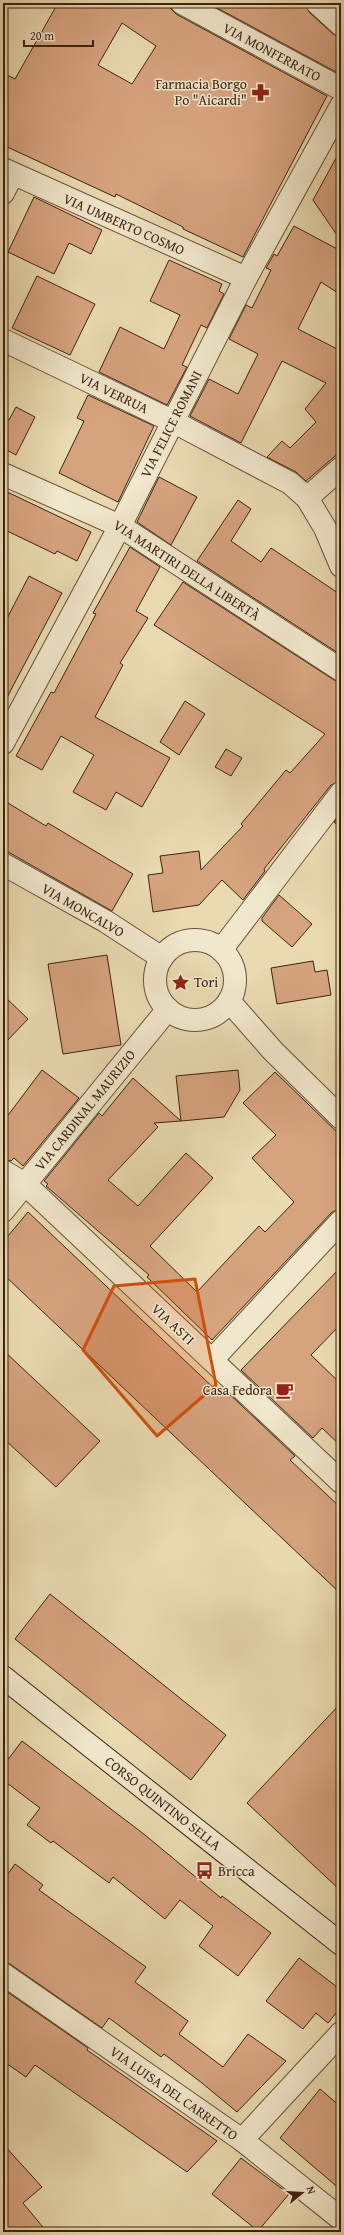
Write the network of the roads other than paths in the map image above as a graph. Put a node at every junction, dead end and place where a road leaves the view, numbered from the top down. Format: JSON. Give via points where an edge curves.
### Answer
{"nodes":[{"id":1,"x":182,"y":3,"type":"edge"},
{"id":2,"x":317,"y":3,"type":"edge"},
{"id":3,"x":341,"y":25,"type":"edge"},
{"id":4,"x":341,"y":89,"type":"edge"},
{"id":5,"x":341,"y":106,"type":"edge"},
{"id":6,"x":8,"y":172,"type":"edge"},
{"id":7,"x":3,"y":193,"type":"edge"},
{"id":8,"x":246,"y":278,"type":"junction"},
{"id":9,"x":3,"y":340,"type":"edge"},
{"id":10,"x":172,"y":421,"type":"junction"},
{"id":11,"x":341,"y":468,"type":"edge"},
{"id":12,"x":3,"y":474,"type":"edge"},
{"id":13,"x":306,"y":498,"type":"junction"},
{"id":14,"x":120,"y":526,"type":"junction"},
{"id":15,"x":341,"y":566,"type":"edge"},
{"id":16,"x":341,"y":670,"type":"edge"},
{"id":17,"x":3,"y":743,"type":"edge"},
{"id":18,"x":341,"y":793,"type":"edge"},
{"id":19,"x":3,"y":864,"type":"edge"},
{"id":20,"x":221,"y":950,"type":"junction"},
{"id":21,"x":162,"y":958,"type":"junction"},
{"id":22,"x":229,"y":1001,"type":"junction"},
{"id":23,"x":168,"y":1009,"type":"junction"},
{"id":24,"x":341,"y":1118,"type":"edge"},
{"id":25,"x":3,"y":1171,"type":"edge"},
{"id":26,"x":25,"y":1184,"type":"junction"},
{"id":27,"x":3,"y":1211,"type":"edge"},
{"id":28,"x":341,"y":1222,"type":"edge"},
{"id":29,"x":212,"y":1360,"type":"junction"},
{"id":30,"x":341,"y":1482,"type":"edge"},
{"id":31,"x":3,"y":1676,"type":"edge"},
{"id":32,"x":341,"y":1944,"type":"edge"},
{"id":33,"x":3,"y":1974,"type":"edge"},
{"id":34,"x":341,"y":2033,"type":"edge"},
{"id":35,"x":242,"y":2140,"type":"junction"},
{"id":36,"x":341,"y":2219,"type":"edge"}],
"edges":[{"from":1,"to":4,"type":"street","name":"VIA MONFERRATO"},
{"from":2,"to":3,"type":"street"},
{"from":5,"to":8,"type":"street","name":"VIA FELICE ROMANI"},
{"from":6,"to":7,"type":"street"},
{"from":6,"to":8,"type":"street","name":"VIA UMBERTO COSMO"},
{"from":8,"to":10,"type":"street","name":"VIA FELICE ROMANI"},
{"from":9,"to":10,"type":"street","name":"VIA VERRUA"},
{"from":10,"to":13,"type":"street","name":"VIA VERRUA","via":[[290,483]]},
{"from":10,"to":14,"type":"street","name":"VIA FELICE ROMANI"},
{"from":11,"to":13,"type":"street"},
{"from":12,"to":14,"type":"street","name":"VIA MARTIRI DELLA LIBERTÀ"},
{"from":13,"to":15,"type":"street","name":"VIA VERRUA","via":[[325,528]]},
{"from":14,"to":16,"type":"street","name":"VIA MARTIRI DELLA LIBERTÀ"},
{"from":14,"to":17,"type":"street","name":"VIA FELICE ROMANI"},
{"from":18,"to":20,"type":"street"},
{"from":19,"to":21,"type":"street","name":"VIA MONCALVO","via":[[105,921]]},
{"from":20,"to":21,"type":"street","via":[[213,944],[189,941],[176,945]]},
{"from":20,"to":22,"type":"street","via":[[231,963],[235,975]]},
{"from":21,"to":23,"type":"street","via":[[156,976],[156,989]]},
{"from":22,"to":23,"type":"street","via":[[209,1018],[195,1020],[182,1018]]},
{"from":22,"to":24,"type":"street","via":[[273,1051]]},
{"from":23,"to":26,"type":"street","name":"VIA CARDINAL MAURIZIO"},
{"from":25,"to":26,"type":"street","name":"VIA ASTI"},
{"from":26,"to":27,"type":"street","name":"VIA CARDINAL MAURIZIO"},
{"from":26,"to":29,"type":"street","name":"VIA ASTI"},
{"from":28,"to":29,"type":"street"},
{"from":29,"to":30,"type":"street","name":"VIA ASTI"},
{"from":31,"to":32,"type":"street","name":"CORSO QUINTINO SELLA"},
{"from":33,"to":35,"type":"street","name":"VIA LUISA DEL CARRETTO"},
{"from":34,"to":35,"type":"street"},
{"from":35,"to":36,"type":"street","name":"VIA LUISA DEL CARRETTO"}]}
